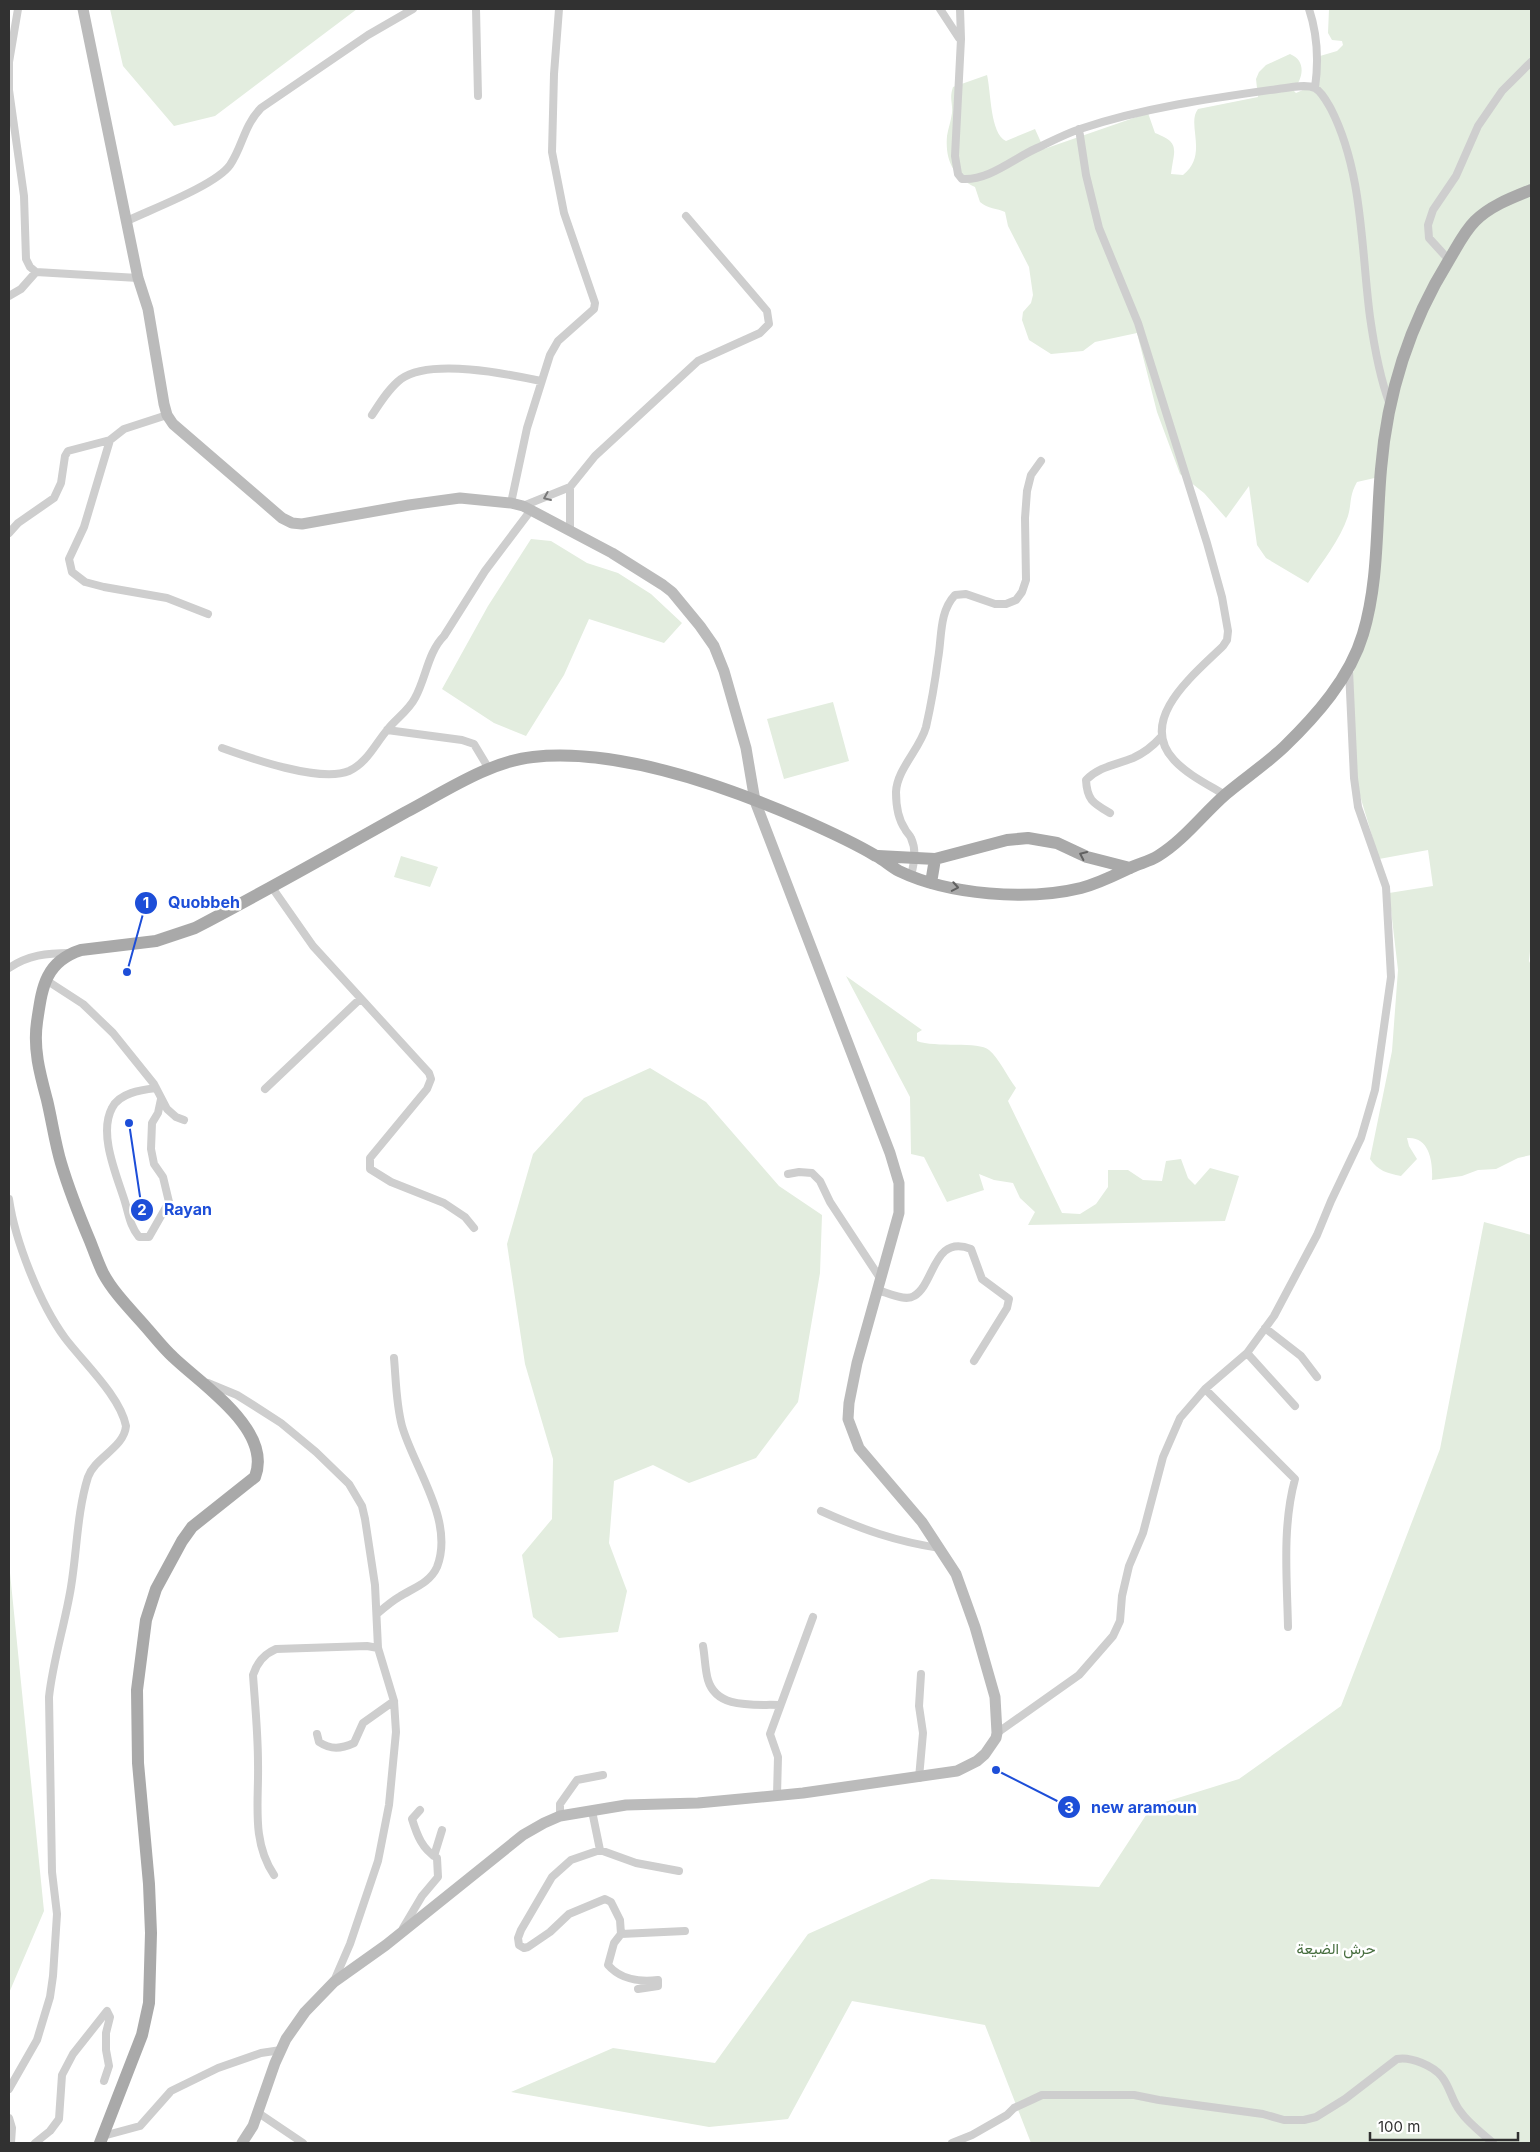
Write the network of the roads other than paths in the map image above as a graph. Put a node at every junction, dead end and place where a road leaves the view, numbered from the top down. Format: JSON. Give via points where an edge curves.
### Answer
{"nodes":[{"id":1,"x":18,"y":9,"type":"edge"},
{"id":2,"x":83,"y":9,"type":"edge"},
{"id":3,"x":413,"y":9,"type":"edge"},
{"id":4,"x":476,"y":9,"type":"edge"},
{"id":5,"x":559,"y":9,"type":"edge"},
{"id":6,"x":940,"y":9,"type":"edge"},
{"id":7,"x":960,"y":9,"type":"edge"},
{"id":8,"x":1309,"y":9,"type":"edge"},
{"id":9,"x":960,"y":40,"type":"junction"},
{"id":10,"x":1531,"y":62,"type":"edge"},
{"id":11,"x":1316,"y":88,"type":"junction"},
{"id":12,"x":478,"y":96,"type":"dead end"},
{"id":13,"x":1079,"y":129,"type":"junction"},
{"id":14,"x":1531,"y":190,"type":"edge"},
{"id":15,"x":686,"y":216,"type":"dead end"},
{"id":16,"x":127,"y":221,"type":"junction"},
{"id":17,"x":1449,"y":260,"type":"junction"},
{"id":18,"x":36,"y":272,"type":"junction"},
{"id":19,"x":138,"y":278,"type":"junction"},
{"id":20,"x":9,"y":296,"type":"edge"},
{"id":21,"x":541,"y":381,"type":"junction"},
{"id":22,"x":1389,"y":402,"type":"junction"},
{"id":23,"x":167,"y":415,"type":"junction"},
{"id":24,"x":372,"y":415,"type":"dead end"},
{"id":25,"x":110,"y":440,"type":"junction"},
{"id":26,"x":1041,"y":461,"type":"dead end"},
{"id":27,"x":570,"y":487,"type":"junction"},
{"id":28,"x":511,"y":503,"type":"junction"},
{"id":29,"x":527,"y":508,"type":"junction"},
{"id":30,"x":570,"y":530,"type":"junction"},
{"id":31,"x":9,"y":533,"type":"edge"},
{"id":32,"x":208,"y":614,"type":"dead end"},
{"id":33,"x":1349,"y":668,"type":"junction"},
{"id":34,"x":387,"y":730,"type":"junction"},
{"id":35,"x":1161,"y":737,"type":"junction"},
{"id":36,"x":222,"y":748,"type":"dead end"},
{"id":37,"x":489,"y":769,"type":"junction"},
{"id":38,"x":1225,"y":795,"type":"junction"},
{"id":39,"x":755,"y":801,"type":"junction"},
{"id":40,"x":1110,"y":813,"type":"dead end"},
{"id":41,"x":878,"y":856,"type":"junction"},
{"id":42,"x":915,"y":859,"type":"junction"},
{"id":43,"x":934,"y":859,"type":"junction"},
{"id":44,"x":1130,"y":868,"type":"junction"},
{"id":45,"x":911,"y":876,"type":"junction"},
{"id":46,"x":931,"y":883,"type":"junction"},
{"id":47,"x":271,"y":886,"type":"junction"},
{"id":48,"x":72,"y":953,"type":"junction"},
{"id":49,"x":9,"y":968,"type":"edge"},
{"id":50,"x":46,"y":980,"type":"junction"},
{"id":51,"x":360,"y":999,"type":"junction"},
{"id":52,"x":156,"y":1088,"type":"junction"},
{"id":53,"x":265,"y":1089,"type":"dead end"},
{"id":54,"x":161,"y":1099,"type":"junction"},
{"id":55,"x":184,"y":1120,"type":"dead end"},
{"id":56,"x":788,"y":1174,"type":"dead end"},
{"id":57,"x":9,"y":1199,"type":"edge"},
{"id":58,"x":474,"y":1228,"type":"dead end"},
{"id":59,"x":878,"y":1284,"type":"junction"},
{"id":60,"x":1265,"y":1328,"type":"junction"},
{"id":61,"x":1247,"y":1352,"type":"junction"},
{"id":62,"x":394,"y":1358,"type":"dead end"},
{"id":63,"x":974,"y":1361,"type":"dead end"},
{"id":64,"x":1317,"y":1377,"type":"dead end"},
{"id":65,"x":199,"y":1379,"type":"junction"},
{"id":66,"x":1205,"y":1388,"type":"junction"},
{"id":67,"x":1295,"y":1406,"type":"dead end"},
{"id":68,"x":821,"y":1511,"type":"dead end"},
{"id":69,"x":940,"y":1548,"type":"junction"},
{"id":70,"x":378,"y":1612,"type":"junction"},
{"id":71,"x":813,"y":1617,"type":"dead end"},
{"id":72,"x":1288,"y":1627,"type":"dead end"},
{"id":73,"x":703,"y":1646,"type":"dead end"},
{"id":74,"x":378,"y":1648,"type":"junction"},
{"id":75,"x":921,"y":1674,"type":"dead end"},
{"id":76,"x":394,"y":1701,"type":"junction"},
{"id":77,"x":779,"y":1705,"type":"junction"},
{"id":78,"x":997,"y":1733,"type":"junction"},
{"id":79,"x":318,"y":1734,"type":"dead end"},
{"id":80,"x":603,"y":1775,"type":"dead end"},
{"id":81,"x":919,"y":1778,"type":"junction"},
{"id":82,"x":777,"y":1795,"type":"junction"},
{"id":83,"x":420,"y":1810,"type":"dead end"},
{"id":84,"x":592,"y":1810,"type":"junction"},
{"id":85,"x":560,"y":1816,"type":"junction"},
{"id":86,"x":442,"y":1830,"type":"dead end"},
{"id":87,"x":600,"y":1850,"type":"junction"},
{"id":88,"x":434,"y":1856,"type":"junction"},
{"id":89,"x":679,"y":1872,"type":"dead end"},
{"id":90,"x":274,"y":1875,"type":"dead end"},
{"id":91,"x":685,"y":1930,"type":"dead end"},
{"id":92,"x":400,"y":1934,"type":"junction"},
{"id":93,"x":621,"y":1934,"type":"junction"},
{"id":94,"x":334,"y":1982,"type":"junction"},
{"id":95,"x":638,"y":1989,"type":"dead end"},
{"id":96,"x":281,"y":2050,"type":"junction"},
{"id":97,"x":104,"y":2081,"type":"dead end"},
{"id":98,"x":9,"y":2088,"type":"edge"},
{"id":99,"x":257,"y":2112,"type":"junction"},
{"id":100,"x":9,"y":2118,"type":"edge"},
{"id":101,"x":102,"y":2140,"type":"edge"},
{"id":102,"x":11,"y":2143,"type":"edge"},
{"id":103,"x":35,"y":2143,"type":"edge"},
{"id":104,"x":242,"y":2143,"type":"edge"},
{"id":105,"x":303,"y":2143,"type":"edge"},
{"id":106,"x":952,"y":2143,"type":"edge"},
{"id":107,"x":1493,"y":2143,"type":"edge"}],
"edges":[{"from":1,"to":18,"type":"street","via":[[9,62],[9,90],[24,196],[26,259]]},
{"from":2,"to":16,"type":"street"},
{"from":3,"to":16,"type":"street","via":[[368,35],[261,108],[250,118],[232,162],[224,172]]},
{"from":4,"to":12,"type":"street"},
{"from":5,"to":21,"type":"street","via":[[552,152],[564,213],[595,303],[594,309],[558,340]]},
{"from":6,"to":9,"type":"street"},
{"from":7,"to":9,"type":"street"},
{"from":8,"to":11,"type":"street","via":[[1319,63]]},
{"from":9,"to":13,"type":"street","via":[[955,156],[958,174],[962,178],[978,178]]},
{"from":10,"to":17,"type":"street","via":[[1502,91],[1478,126],[1456,176],[1433,210],[1428,225],[1429,238]]},
{"from":11,"to":13,"type":"street","via":[[1292,87],[1178,103]]},
{"from":11,"to":22,"type":"street","via":[[1338,123],[1350,162],[1370,317]]},
{"from":13,"to":35,"type":"street","via":[[1086,175],[1100,228],[1138,323],[1196,503],[1228,631],[1228,640],[1170,704],[1165,712]]},
{"from":14,"to":17,"type":"main road","via":[[1490,208],[1475,221]]},
{"from":15,"to":27,"type":"street","via":[[767,311],[769,324],[760,333],[690,367],[595,456]]},
{"from":16,"to":19,"type":"street"},
{"from":17,"to":22,"type":"main road","via":[[1401,362]]},
{"from":18,"to":19,"type":"street"},
{"from":18,"to":20,"type":"street","via":[[21,289]]},
{"from":19,"to":23,"type":"street","via":[[148,309]]},
{"from":21,"to":24,"type":"street","via":[[495,372],[416,372],[401,379]]},
{"from":21,"to":28,"type":"street","via":[[520,454]]},
{"from":22,"to":33,"type":"main road","via":[[1371,594],[1362,637]]},
{"from":23,"to":25,"type":"street","via":[[124,429]]},
{"from":23,"to":28,"type":"street","via":[[173,424],[282,518],[292,523],[330,520],[441,500],[477,499]]},
{"from":25,"to":31,"type":"street","via":[[68,451],[54,498]]},
{"from":25,"to":32,"type":"street","via":[[84,527],[69,559],[72,572],[77,578],[104,588],[167,598]]},
{"from":26,"to":42,"type":"street","via":[[1031,475],[1027,491],[1026,580],[1022,592],[1016,600],[1006,604],[995,604],[966,594],[955,595],[943,614],[926,728],[901,774],[896,791],[898,811],[911,839]]},
{"from":27,"to":29,"type":"street","one_way":true},
{"from":27,"to":30,"type":"street"},
{"from":28,"to":29,"type":"street"},
{"from":29,"to":30,"type":"street"},
{"from":29,"to":34,"type":"street","via":[[436,644],[415,699]]},
{"from":30,"to":39,"type":"street","via":[[672,592],[714,646],[746,748]]},
{"from":33,"to":38,"type":"main road","via":[[1329,698],[1282,749]]},
{"from":33,"to":60,"type":"street","via":[[1358,807],[1385,882],[1388,902],[1389,999],[1375,1090],[1362,1138],[1317,1235]]},
{"from":34,"to":36,"type":"street","via":[[358,765],[336,773],[293,770]]},
{"from":34,"to":37,"type":"street","via":[[474,744]]},
{"from":35,"to":38,"type":"street","via":[[1177,763]]},
{"from":35,"to":40,"type":"street","via":[[1147,750],[1100,769],[1086,780],[1091,801]]},
{"from":37,"to":39,"type":"main road","via":[[528,757],[554,755],[594,759],[641,765]]},
{"from":37,"to":47,"type":"main road"},
{"from":38,"to":44,"type":"main road","via":[[1168,850]]},
{"from":39,"to":41,"type":"main road","via":[[802,819]]},
{"from":39,"to":59,"type":"street","via":[[899,1182],[899,1213]]},
{"from":41,"to":42,"type":"main road"},
{"from":41,"to":45,"type":"main road","via":[[894,869]]},
{"from":42,"to":43,"type":"main road"},
{"from":42,"to":45,"type":"street"},
{"from":44,"to":43,"type":"main road","one_way":true,"via":[[1087,857],[1056,843],[1028,838],[1007,840]]},
{"from":43,"to":46,"type":"main road"},
{"from":46,"to":44,"type":"main road","one_way":true,"via":[[1020,894],[1082,888]]},
{"from":45,"to":46,"type":"main road"},
{"from":47,"to":48,"type":"main road","via":[[182,934]]},
{"from":47,"to":51,"type":"street","via":[[313,946]]},
{"from":48,"to":49,"type":"street","via":[[39,954]]},
{"from":48,"to":50,"type":"main road","via":[[52,969]]},
{"from":50,"to":52,"type":"street","via":[[83,1004],[113,1032]]},
{"from":50,"to":65,"type":"main road","via":[[40,995],[35,1036],[38,1063],[60,1162],[73,1200],[103,1273],[172,1356]]},
{"from":51,"to":53,"type":"street"},
{"from":51,"to":58,"type":"street","via":[[425,1068],[431,1079],[427,1089],[370,1158],[370,1169],[391,1182],[444,1203],[465,1217]]},
{"from":52,"to":54,"type":"street"},
{"from":52,"to":54,"type":"street","via":[[122,1097],[112,1107],[108,1124],[113,1166],[129,1220],[139,1237],[149,1237],[169,1202],[151,1149],[152,1123]]},
{"from":54,"to":55,"type":"street","via":[[167,1109]]},
{"from":56,"to":59,"type":"street","via":[[812,1173],[820,1181]]},
{"from":57,"to":98,"type":"street","via":[[40,1296],[52,1319],[105,1387],[126,1426],[122,1438],[90,1473],[84,1489],[72,1586],[49,1697],[52,1872],[57,1914],[54,1976],[38,2040]]},
{"from":59,"to":63,"type":"street","via":[[906,1298],[914,1296],[946,1250],[957,1246],[971,1249],[982,1279],[1009,1298],[1007,1308]]},
{"from":59,"to":69,"type":"street","via":[[848,1403],[848,1418],[859,1448]]},
{"from":60,"to":61,"type":"street"},
{"from":60,"to":64,"type":"street","via":[[1301,1356]]},
{"from":61,"to":66,"type":"street"},
{"from":61,"to":67,"type":"street"},
{"from":62,"to":70,"type":"street","via":[[403,1428],[432,1498],[442,1546],[437,1567],[427,1581]]},
{"from":65,"to":70,"type":"street","via":[[238,1395],[281,1424],[349,1484],[362,1506],[365,1519]]},
{"from":65,"to":101,"type":"main road","via":[[248,1430],[256,1447],[259,1469],[246,1486],[192,1527],[160,1582],[146,1620],[136,1690],[150,1923],[150,2003],[142,2035]]},
{"from":66,"to":72,"type":"street","via":[[1295,1478],[1285,1553]]},
{"from":66,"to":78,"type":"street","via":[[1180,1418],[1163,1457],[1143,1533],[1124,1582],[1120,1621],[1113,1636],[1079,1675]]},
{"from":68,"to":69,"type":"street","via":[[868,1532]]},
{"from":69,"to":78,"type":"street","via":[[956,1574],[975,1627],[995,1697]]},
{"from":70,"to":74,"type":"street"},
{"from":71,"to":77,"type":"street"},
{"from":73,"to":77,"type":"street","via":[[709,1682],[723,1700]]},
{"from":74,"to":76,"type":"street"},
{"from":74,"to":90,"type":"street","via":[[276,1649],[266,1654],[255,1668],[259,1842]]},
{"from":75,"to":81,"type":"street","via":[[919,1706],[923,1750]]},
{"from":76,"to":79,"type":"street","via":[[363,1723],[354,1743],[343,1749],[327,1747],[319,1742]]},
{"from":76,"to":94,"type":"street","via":[[394,1762],[378,1861]]},
{"from":77,"to":82,"type":"street","via":[[770,1734],[778,1756]]},
{"from":78,"to":81,"type":"street","via":[[985,1754],[976,1761],[957,1771]]},
{"from":80,"to":85,"type":"street","via":[[577,1780],[560,1804]]},
{"from":81,"to":82,"type":"street"},
{"from":82,"to":84,"type":"street","via":[[698,1804],[626,1805]]},
{"from":83,"to":88,"type":"street","via":[[412,1819],[418,1837]]},
{"from":84,"to":85,"type":"street"},
{"from":84,"to":87,"type":"street"},
{"from":85,"to":92,"type":"street","via":[[523,1835]]},
{"from":86,"to":88,"type":"street"},
{"from":87,"to":89,"type":"street","via":[[636,1864]]},
{"from":87,"to":93,"type":"street","via":[[572,1860],[552,1876],[521,1930],[519,1945],[528,1947],[569,1914],[605,1899],[611,1902],[620,1920]]},
{"from":88,"to":92,"type":"street","via":[[437,1858],[438,1878],[422,1896]]},
{"from":91,"to":93,"type":"street"},
{"from":92,"to":94,"type":"street"},
{"from":93,"to":95,"type":"street","via":[[614,1943],[608,1965],[616,1974],[632,1979],[658,1980],[658,1986]]},
{"from":94,"to":96,"type":"street","via":[[300,2018]]},
{"from":96,"to":99,"type":"street"},
{"from":96,"to":101,"type":"street","via":[[261,2053],[218,2068],[171,2091],[140,2126]]},
{"from":97,"to":103,"type":"street","via":[[109,2066],[106,2033],[110,2017],[107,2011],[73,2054],[62,2075],[59,2119]]},
{"from":99,"to":104,"type":"street"},
{"from":99,"to":105,"type":"street"},
{"from":100,"to":102,"type":"street"},
{"from":106,"to":107,"type":"street","via":[[1042,2095],[1134,2094],[1284,2120],[1304,2120],[1316,2117],[1340,2102],[1402,2058],[1438,2073],[1460,2112]]}]}
